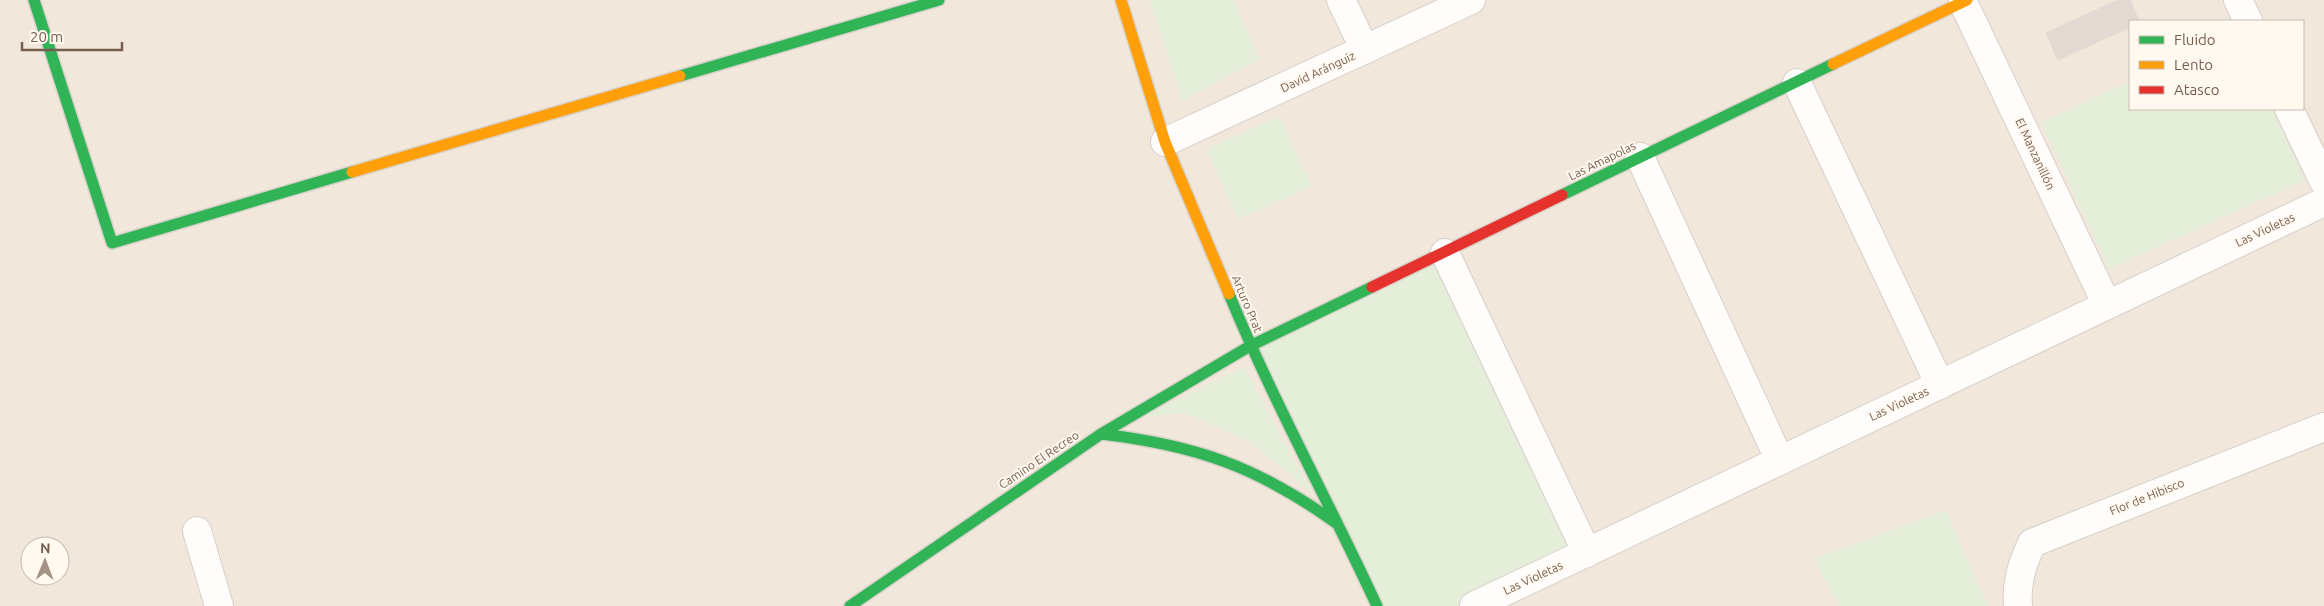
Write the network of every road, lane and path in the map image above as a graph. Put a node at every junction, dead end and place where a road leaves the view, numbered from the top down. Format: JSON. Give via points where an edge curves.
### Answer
{"nodes":[{"id":1,"x":34,"y":0,"type":"edge"},
{"id":2,"x":939,"y":0,"type":"edge"},
{"id":3,"x":1121,"y":0,"type":"edge"},
{"id":4,"x":1341,"y":0,"type":"edge"},
{"id":5,"x":1471,"y":0,"type":"edge"},
{"id":6,"x":2238,"y":0,"type":"edge"},
{"id":7,"x":1965,"y":1,"type":"edge"},
{"id":8,"x":2248,"y":20,"type":"edge"},
{"id":9,"x":1365,"y":50,"type":"junction"},
{"id":10,"x":1797,"y":83,"type":"junction"},
{"id":11,"x":2289,"y":110,"type":"edge"},
{"id":12,"x":1165,"y":142,"type":"junction"},
{"id":13,"x":1640,"y":157,"type":"junction"},
{"id":14,"x":2324,"y":182,"type":"edge"},
{"id":15,"x":2324,"y":202,"type":"edge"},
{"id":16,"x":1445,"y":253,"type":"junction"},
{"id":17,"x":2107,"y":305,"type":"junction"},
{"id":18,"x":1250,"y":346,"type":"junction"},
{"id":19,"x":1940,"y":385,"type":"junction"},
{"id":20,"x":2324,"y":427,"type":"edge"},
{"id":21,"x":1101,"y":434,"type":"junction"},
{"id":22,"x":1780,"y":461,"type":"junction"},
{"id":23,"x":1340,"y":526,"type":"junction"},
{"id":24,"x":197,"y":531,"type":"dead end"},
{"id":25,"x":1586,"y":553,"type":"junction"},
{"id":26,"x":219,"y":606,"type":"edge"},
{"id":27,"x":850,"y":606,"type":"edge"},
{"id":28,"x":1377,"y":606,"type":"edge"},
{"id":29,"x":1474,"y":606,"type":"edge"},
{"id":30,"x":2018,"y":606,"type":"edge"}],
"edges":[{"from":1,"to":2,"type":"street","via":[[112,243]]},
{"from":3,"to":12,"type":"street","name":"Arturo Prat"},
{"from":4,"to":9,"type":"street"},
{"from":5,"to":9,"type":"street","name":"David Aránguiz"},
{"from":6,"to":8,"type":"street"},
{"from":7,"to":10,"type":"street","name":"Las Amapolas"},
{"from":7,"to":17,"type":"street","name":"El Manzanillón"},
{"from":9,"to":12,"type":"street","name":"David Aránguiz"},
{"from":10,"to":13,"type":"street","name":"Las Amapolas"},
{"from":10,"to":19,"type":"street"},
{"from":11,"to":14,"type":"street"},
{"from":12,"to":18,"type":"street","name":"Arturo Prat"},
{"from":13,"to":16,"type":"street","name":"Las Amapolas"},
{"from":13,"to":22,"type":"street"},
{"from":15,"to":17,"type":"street","name":"Las Violetas"},
{"from":16,"to":18,"type":"street","name":"Las Amapolas"},
{"from":16,"to":25,"type":"street"},
{"from":17,"to":19,"type":"street","name":"Las Violetas"},
{"from":18,"to":21,"type":"street","name":"Camino El Recreo"},
{"from":18,"to":23,"type":"street","name":"Arturo Prat"},
{"from":19,"to":22,"type":"street","name":"Las Violetas"},
{"from":20,"to":30,"type":"street","name":"Flor de Hibisco","via":[[2032,543],[2020,571]]},
{"from":21,"to":23,"type":"street","via":[[1181,445],[1220,457],[1283,486]]},
{"from":21,"to":27,"type":"street","name":"Camino El Recreo"},
{"from":22,"to":25,"type":"street","name":"Las Violetas"},
{"from":23,"to":28,"type":"street","name":"Arturo Prat"},
{"from":24,"to":26,"type":"street"},
{"from":25,"to":29,"type":"street","name":"Las Violetas"}]}
